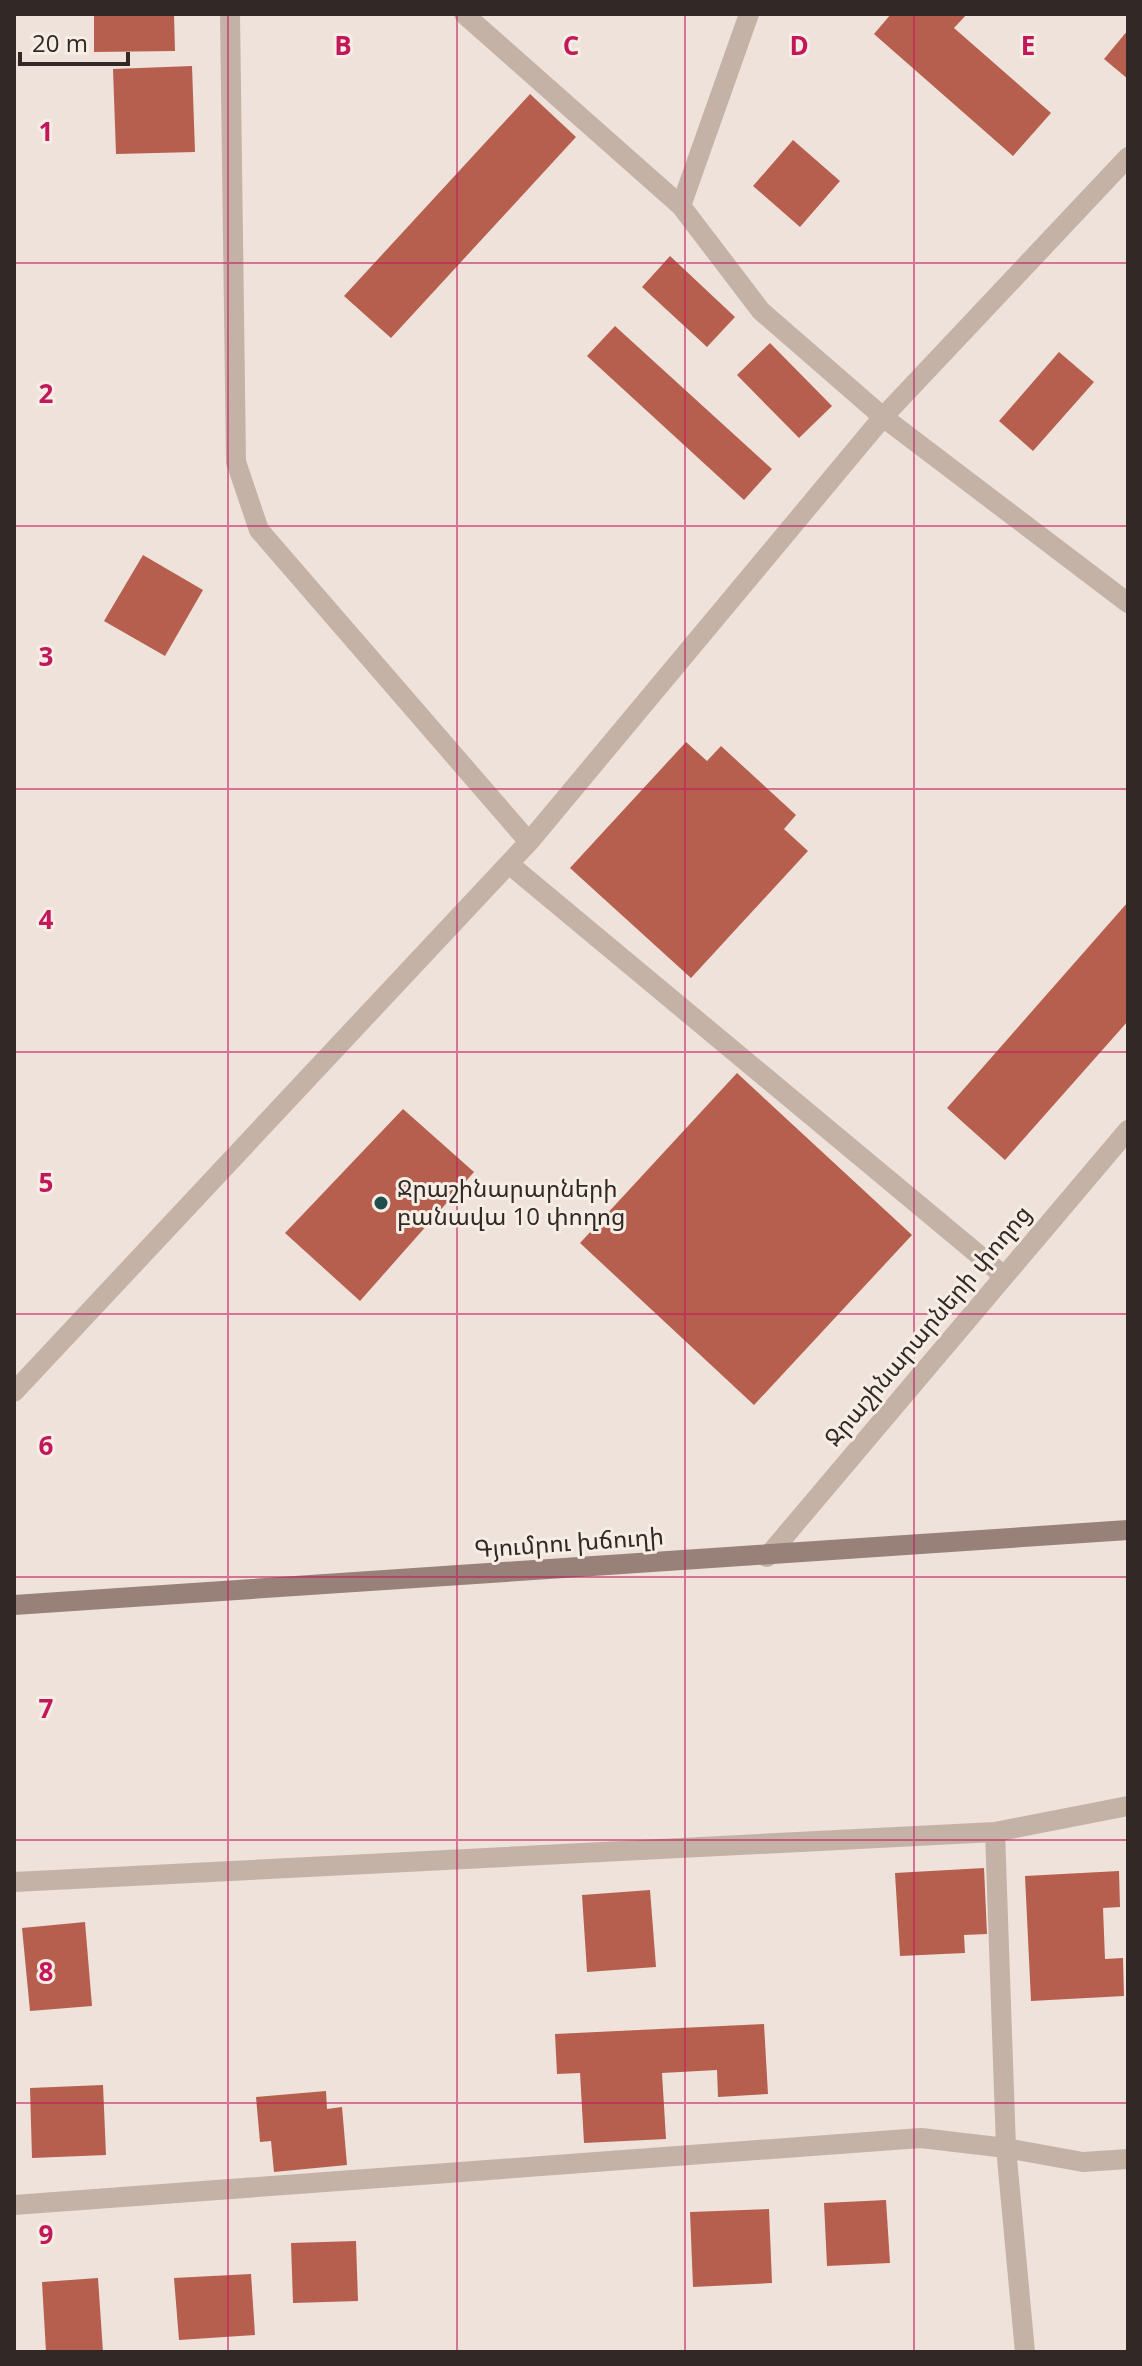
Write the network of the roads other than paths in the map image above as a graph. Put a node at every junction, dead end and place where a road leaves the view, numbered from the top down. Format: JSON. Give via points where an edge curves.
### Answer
{"nodes":[{"id":1,"x":230,"y":14,"type":"edge"},
{"id":2,"x":464,"y":14,"type":"edge"},
{"id":3,"x":749,"y":14,"type":"edge"},
{"id":4,"x":1128,"y":157,"type":"edge"},
{"id":5,"x":681,"y":206,"type":"junction"},
{"id":6,"x":883,"y":417,"type":"junction"},
{"id":7,"x":1128,"y":603,"type":"edge"},
{"id":8,"x":529,"y":842,"type":"junction"},
{"id":9,"x":509,"y":864,"type":"junction"},
{"id":10,"x":1128,"y":1130,"type":"edge"},
{"id":11,"x":1004,"y":1276,"type":"junction"},
{"id":12,"x":14,"y":1392,"type":"edge"},
{"id":13,"x":1128,"y":1530,"type":"edge"},
{"id":14,"x":767,"y":1557,"type":"junction"},
{"id":15,"x":14,"y":1605,"type":"edge"},
{"id":16,"x":1128,"y":1806,"type":"edge"},
{"id":17,"x":995,"y":1832,"type":"junction"},
{"id":18,"x":14,"y":1882,"type":"edge"},
{"id":19,"x":1006,"y":2148,"type":"junction"},
{"id":20,"x":1128,"y":2159,"type":"edge"},
{"id":21,"x":14,"y":2205,"type":"edge"},
{"id":22,"x":1025,"y":2352,"type":"edge"}],
"edges":[{"from":1,"to":8,"type":"street","via":[[236,462],[259,530]]},
{"from":2,"to":5,"type":"street"},
{"from":3,"to":5,"type":"street"},
{"from":4,"to":6,"type":"street"},
{"from":5,"to":6,"type":"street","via":[[761,311]]},
{"from":6,"to":7,"type":"street"},
{"from":6,"to":8,"type":"street"},
{"from":8,"to":9,"type":"street"},
{"from":9,"to":11,"type":"street"},
{"from":9,"to":12,"type":"street"},
{"from":10,"to":11,"type":"street","name":"Ջրաշինարարների փողոց"},
{"from":11,"to":14,"type":"street","name":"Ջրաշինարարների փողոց"},
{"from":13,"to":14,"type":"main road","name":"Գյումրու խճուղի"},
{"from":14,"to":15,"type":"main road","name":"Գյումրու խճուղի"},
{"from":16,"to":17,"type":"street"},
{"from":17,"to":18,"type":"street"},
{"from":17,"to":19,"type":"street"},
{"from":19,"to":20,"type":"street","via":[[1083,2162]]},
{"from":19,"to":21,"type":"street","via":[[921,2138]]},
{"from":19,"to":22,"type":"street"}]}
